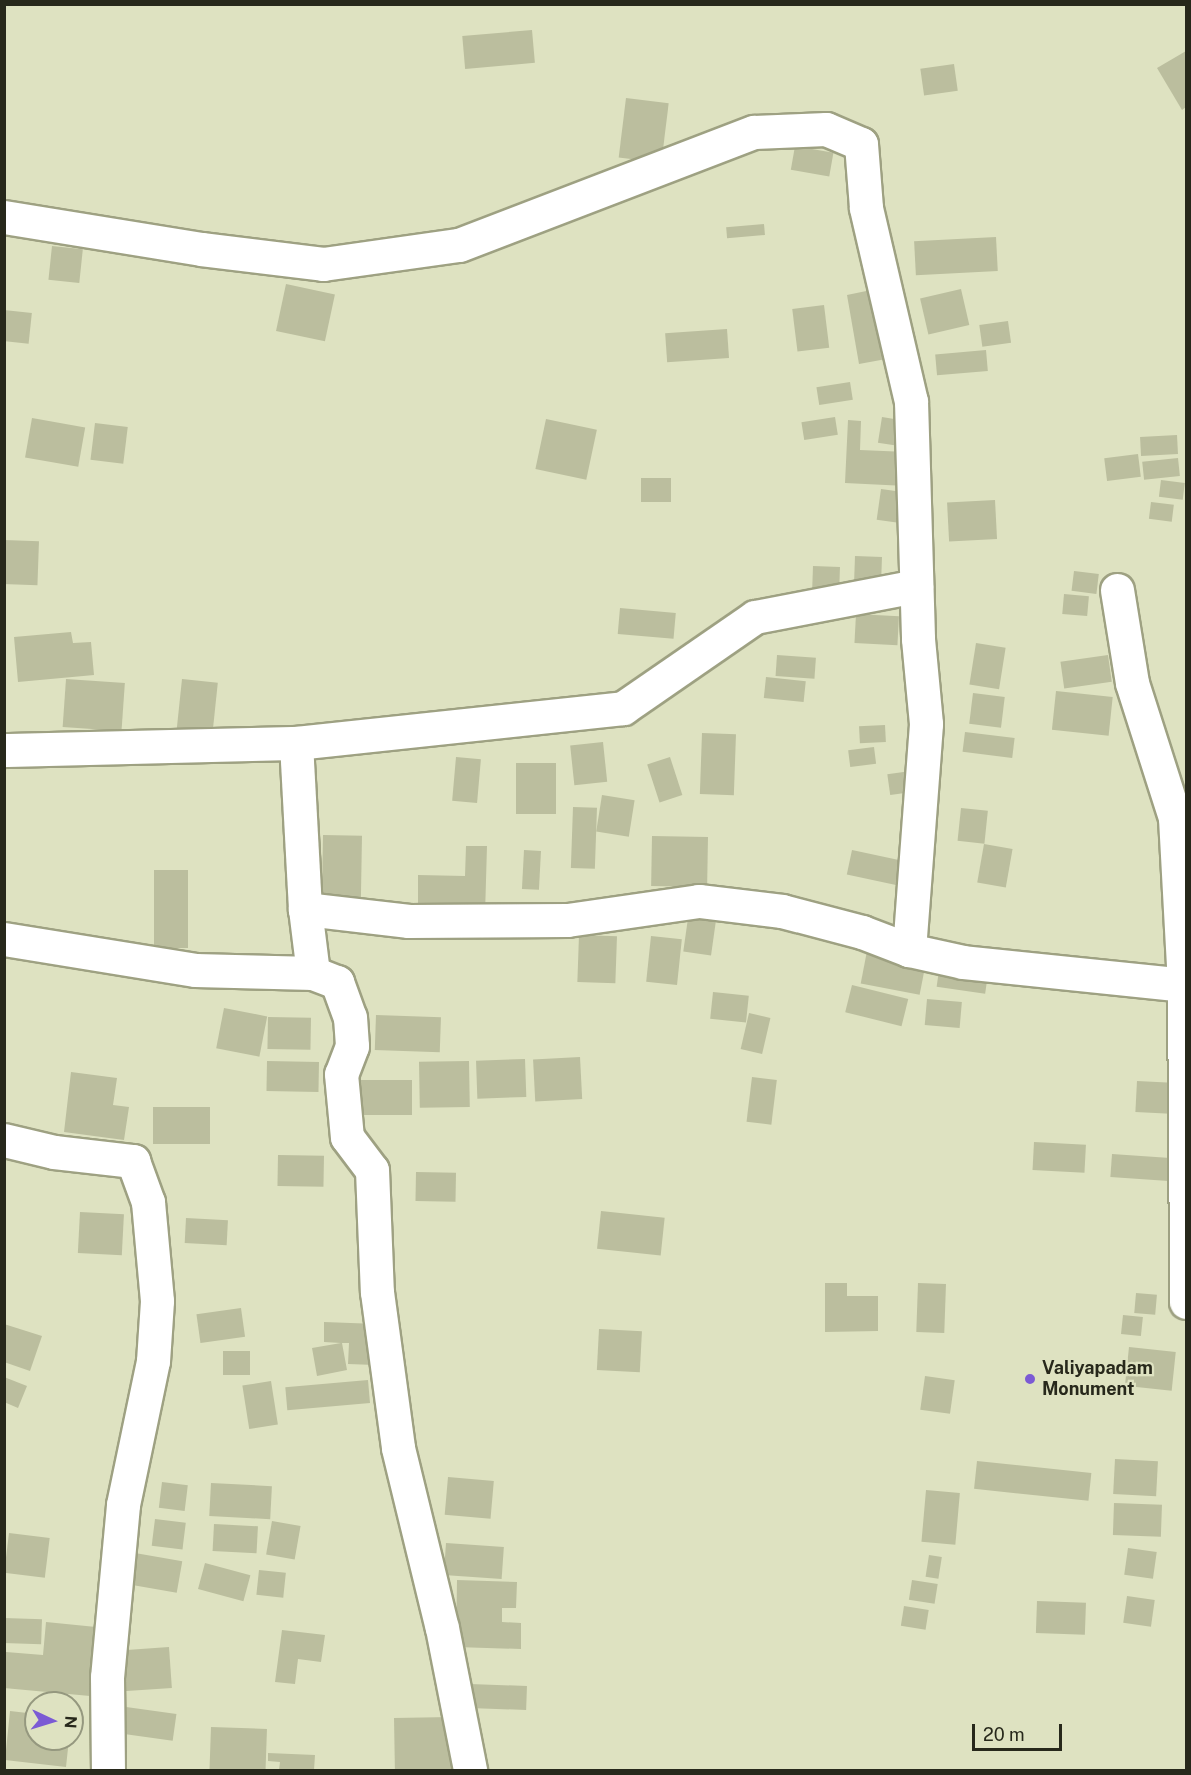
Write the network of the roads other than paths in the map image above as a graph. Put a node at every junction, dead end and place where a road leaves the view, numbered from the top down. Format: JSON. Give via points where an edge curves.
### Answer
{"nodes":[{"id":1,"x":4,"y":217,"type":"edge"},
{"id":2,"x":916,"y":586,"type":"junction"},
{"id":3,"x":1118,"y":590,"type":"dead end"},
{"id":4,"x":296,"y":743,"type":"junction"},
{"id":5,"x":4,"y":750,"type":"edge"},
{"id":6,"x":304,"y":909,"type":"junction"},
{"id":7,"x":4,"y":939,"type":"edge"},
{"id":8,"x":909,"y":950,"type":"junction"},
{"id":9,"x":314,"y":973,"type":"junction"},
{"id":10,"x":1185,"y":985,"type":"edge"},
{"id":11,"x":4,"y":1140,"type":"edge"},
{"id":12,"x":1186,"y":1302,"type":"edge"},
{"id":13,"x":108,"y":1770,"type":"edge"},
{"id":14,"x":470,"y":1770,"type":"edge"}],
"edges":[{"from":1,"to":2,"type":"street","via":[[323,264],[459,245],[754,132],[826,129],[861,144],[866,208],[911,401]]},
{"from":2,"to":4,"type":"street","via":[[755,617],[623,708]]},
{"from":2,"to":8,"type":"street","via":[[926,724]]},
{"from":3,"to":10,"type":"street","via":[[1132,683],[1175,818]]},
{"from":4,"to":5,"type":"street"},
{"from":4,"to":6,"type":"street"},
{"from":6,"to":8,"type":"street","via":[[409,921],[567,920],[699,901],[783,910]]},
{"from":6,"to":9,"type":"street"},
{"from":7,"to":9,"type":"street","via":[[195,970]]},
{"from":8,"to":10,"type":"street","via":[[963,962]]},
{"from":9,"to":14,"type":"street","via":[[337,982],[350,1017],[352,1046],[341,1074],[347,1137],[372,1170],[377,1292],[398,1448],[442,1628]]},
{"from":10,"to":12,"type":"street"},
{"from":11,"to":13,"type":"street","via":[[54,1152],[133,1161],[148,1202],[157,1301],[154,1349],[123,1505],[107,1677]]}]}
